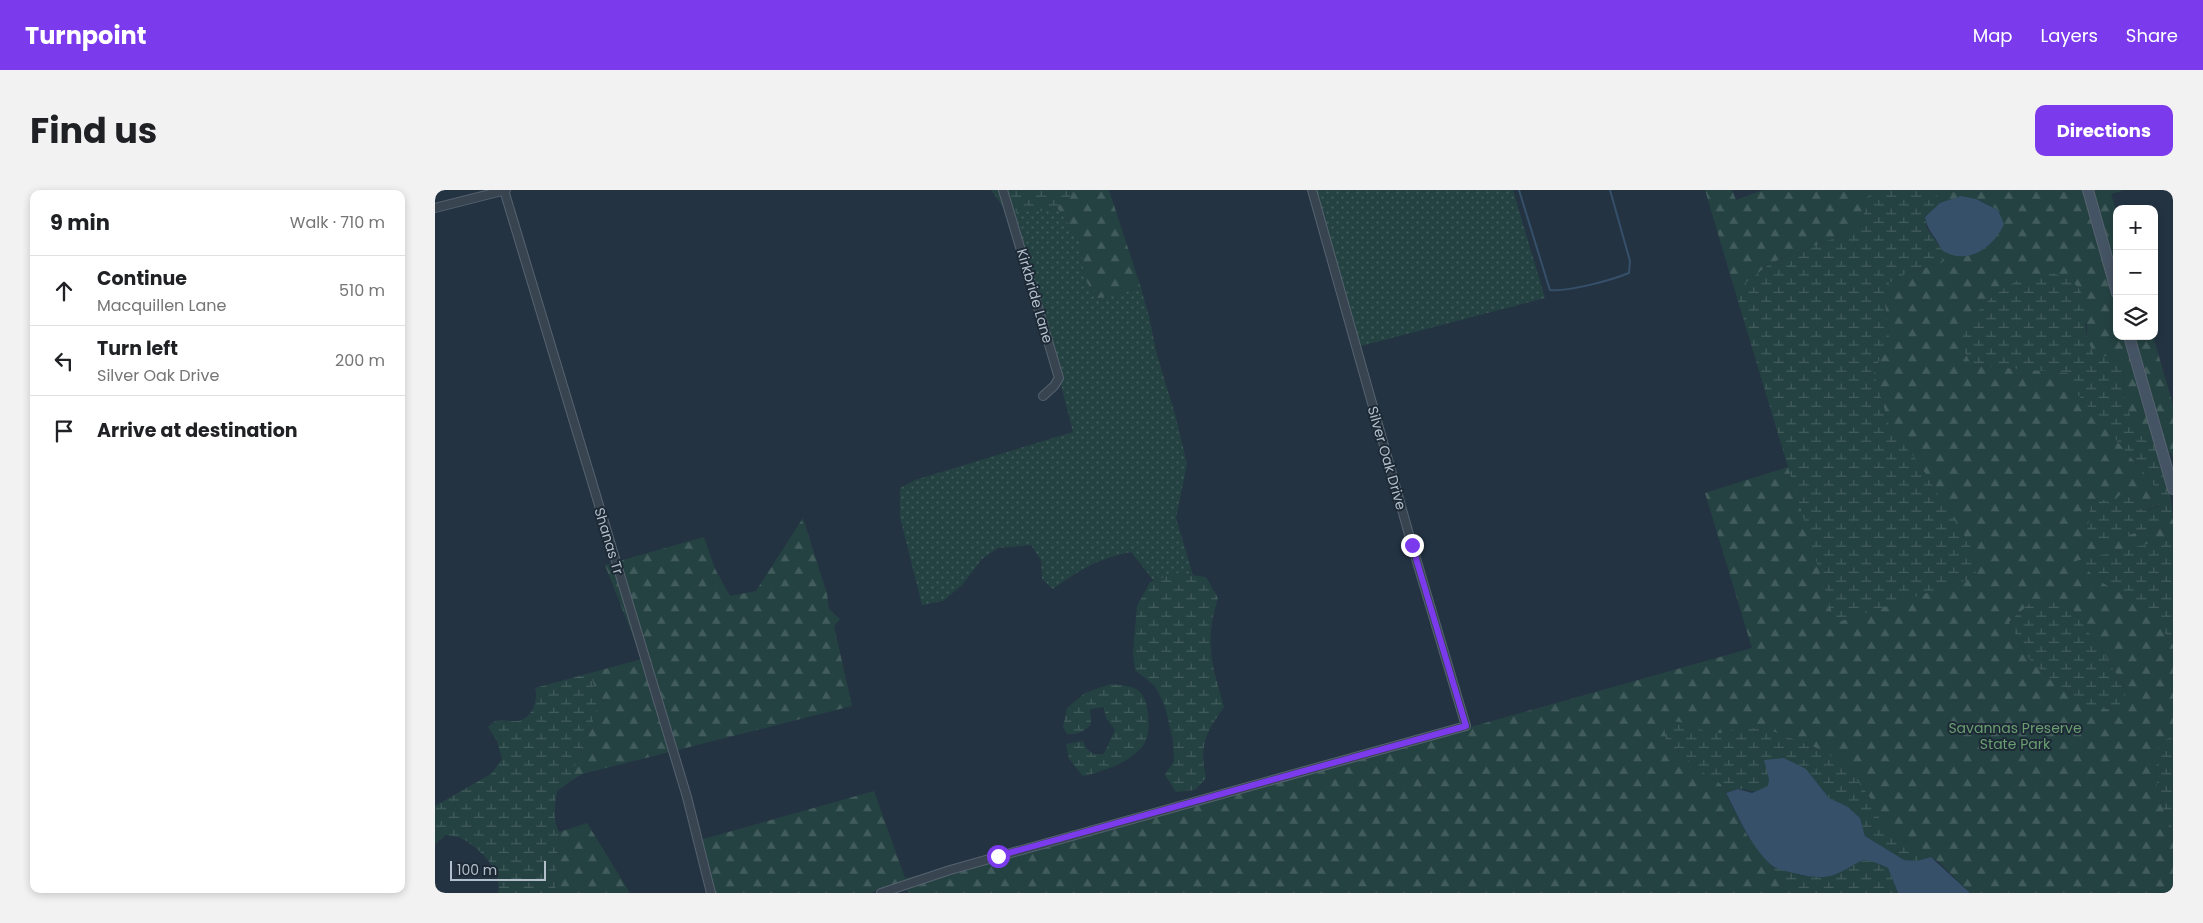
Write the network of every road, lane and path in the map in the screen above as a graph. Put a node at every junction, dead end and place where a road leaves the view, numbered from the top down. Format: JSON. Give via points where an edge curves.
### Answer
{"nodes":[{"id":1,"x":505,"y":190,"type":"edge"},
{"id":2,"x":1003,"y":190,"type":"edge"},
{"id":3,"x":1312,"y":190,"type":"edge"},
{"id":4,"x":2088,"y":190,"type":"edge"},
{"id":5,"x":435,"y":208,"type":"edge"},
{"id":6,"x":2113,"y":278,"type":"edge"},
{"id":7,"x":2130,"y":340,"type":"edge"},
{"id":8,"x":1043,"y":396,"type":"dead end"},
{"id":9,"x":2173,"y":489,"type":"edge"},
{"id":10,"x":711,"y":893,"type":"edge"},
{"id":11,"x":881,"y":893,"type":"edge"}],
"edges":[{"from":1,"to":5,"type":"street"},
{"from":1,"to":10,"type":"street","name":"Shanas Tr","via":[[687,797]]},
{"from":2,"to":8,"type":"street","name":"Kirkbride Lane","via":[[1059,378]]},
{"from":3,"to":11,"type":"street","name":"Silver Oak Drive","via":[[1466,726],[950,870]]},
{"from":4,"to":6,"type":"street"},
{"from":7,"to":9,"type":"street"}]}
